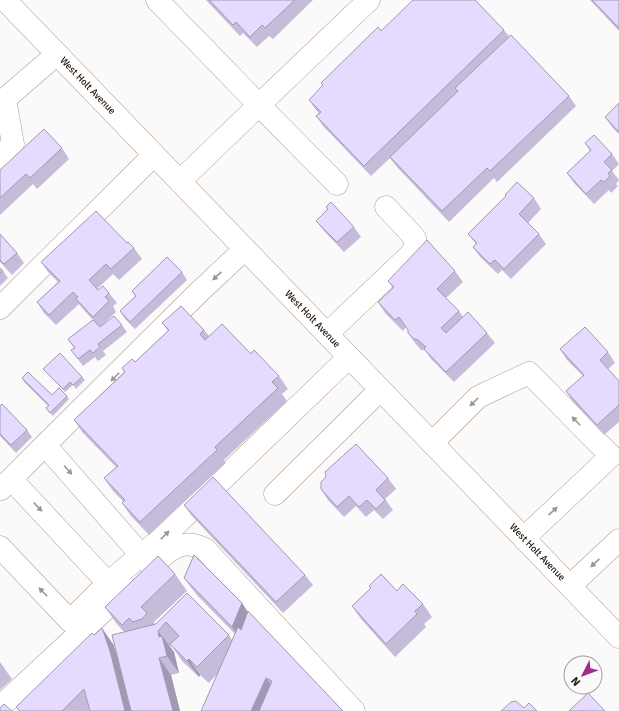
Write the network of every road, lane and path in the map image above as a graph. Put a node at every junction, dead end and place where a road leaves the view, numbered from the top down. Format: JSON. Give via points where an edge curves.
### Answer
{"nodes":[{"id":1,"x":6,"y":0,"type":"edge"},
{"id":2,"x":157,"y":0,"type":"edge"},
{"id":3,"x":358,"y":4,"type":"edge"},
{"id":4,"x":57,"y":54,"type":"junction"},
{"id":5,"x":3,"y":98,"type":"edge"},
{"id":6,"x":259,"y":105,"type":"junction"},
{"id":7,"x":154,"y":155,"type":"junction"},
{"id":8,"x":0,"y":158,"type":"edge"},
{"id":9,"x":180,"y":181,"type":"junction"},
{"id":10,"x":336,"y":184,"type":"dead end"},
{"id":11,"x":386,"y":207,"type":"dead end"},
{"id":12,"x":245,"y":249,"type":"junction"},
{"id":13,"x":0,"y":308,"type":"edge"},
{"id":14,"x":327,"y":334,"type":"junction"},
{"id":15,"x":349,"y":357,"type":"junction"},
{"id":16,"x":380,"y":390,"type":"junction"},
{"id":17,"x":432,"y":443,"type":"junction"},
{"id":18,"x":45,"y":445,"type":"junction"},
{"id":19,"x":5,"y":484,"type":"edge"},
{"id":20,"x":275,"y":494,"type":"dead end"},
{"id":21,"x":524,"y":538,"type":"junction"},
{"id":22,"x":619,"y":540,"type":"edge"},
{"id":23,"x":0,"y":547,"type":"edge"},
{"id":24,"x":142,"y":555,"type":"junction"},
{"id":25,"x":108,"y":583,"type":"junction"},
{"id":26,"x":570,"y":586,"type":"junction"},
{"id":27,"x":619,"y":637,"type":"edge"},
{"id":28,"x":0,"y":708,"type":"edge"},
{"id":29,"x":354,"y":711,"type":"edge"}],
"edges":[{"from":1,"to":4,"type":"main road","name":"West Holt Avenue"},
{"from":2,"to":6,"type":"main road"},
{"from":3,"to":6,"type":"main road"},
{"from":4,"to":5,"type":"main road"},
{"from":4,"to":7,"type":"main road","name":"West Holt Avenue"},
{"from":5,"to":8,"type":"main road","via":[[13,144]]},
{"from":6,"to":9,"type":"main road"},
{"from":6,"to":10,"type":"main road"},
{"from":7,"to":9,"type":"main road","name":"West Holt Avenue"},
{"from":7,"to":13,"type":"main road"},
{"from":9,"to":12,"type":"main road","name":"West Holt Avenue"},
{"from":11,"to":14,"type":"main road","via":[[415,238],[415,248]]},
{"from":12,"to":14,"type":"main road","name":"West Holt Avenue"},
{"from":12,"to":18,"type":"main road","one_way":true},
{"from":14,"to":15,"type":"main road","name":"West Holt Avenue"},
{"from":15,"to":16,"type":"main road","name":"West Holt Avenue"},
{"from":24,"to":15,"type":"main road","one_way":true},
{"from":16,"to":17,"type":"main road","name":"West Holt Avenue"},
{"from":16,"to":20,"type":"main road"},
{"from":17,"to":21,"type":"main road","name":"West Holt Avenue"},
{"from":21,"to":17,"type":"main road","one_way":true,"via":[[611,456],[530,373],[478,397]]},
{"from":18,"to":19,"type":"main road"},
{"from":18,"to":24,"type":"main road","one_way":true},
{"from":19,"to":25,"type":"main road","one_way":true},
{"from":21,"to":26,"type":"main road","name":"West Holt Avenue"},
{"from":22,"to":26,"type":"main road","one_way":true},
{"from":25,"to":23,"type":"main road","one_way":true,"via":[[70,621]]},
{"from":24,"to":25,"type":"main road"},
{"from":26,"to":27,"type":"main road","name":"West Holt Avenue"},
{"from":28,"to":29,"type":"main road","via":[[170,550],[188,544],[206,549]]}]}
